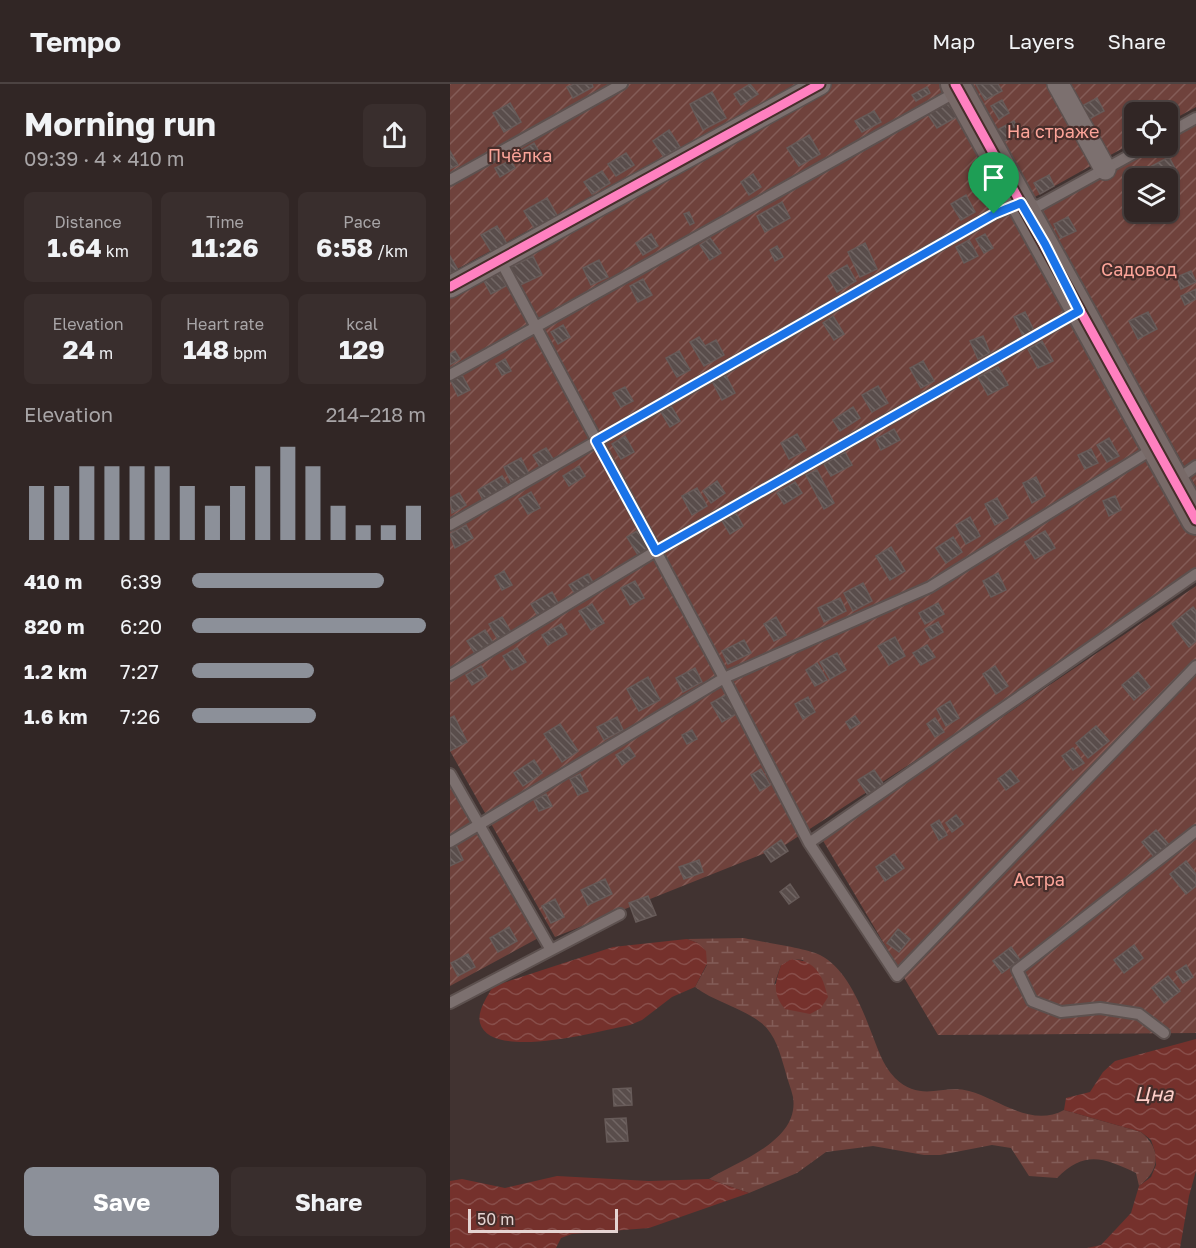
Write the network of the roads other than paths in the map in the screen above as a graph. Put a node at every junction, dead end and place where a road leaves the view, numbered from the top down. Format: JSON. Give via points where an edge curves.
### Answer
{"nodes":[{"id":1,"x":622,"y":84,"type":"edge"},
{"id":2,"x":820,"y":84,"type":"edge"},
{"id":3,"x":1058,"y":84,"type":"edge"},
{"id":4,"x":957,"y":87,"type":"edge"},
{"id":5,"x":1196,"y":118,"type":"edge"},
{"id":6,"x":1178,"y":128,"type":"edge"},
{"id":7,"x":1128,"y":156,"type":"edge"},
{"id":8,"x":1105,"y":168,"type":"junction"},
{"id":9,"x":450,"y":180,"type":"edge"},
{"id":10,"x":1021,"y":203,"type":"junction"},
{"id":11,"x":499,"y":258,"type":"junction"},
{"id":12,"x":450,"y":287,"type":"edge"},
{"id":13,"x":1079,"y":311,"type":"junction"},
{"id":14,"x":535,"y":328,"type":"junction"},
{"id":15,"x":450,"y":375,"type":"edge"},
{"id":16,"x":596,"y":441,"type":"junction"},
{"id":17,"x":1156,"y":446,"type":"junction"},
{"id":18,"x":1185,"y":474,"type":"edge"},
{"id":19,"x":1196,"y":520,"type":"edge"},
{"id":20,"x":450,"y":525,"type":"edge"},
{"id":21,"x":656,"y":551,"type":"junction"},
{"id":22,"x":1196,"y":574,"type":"edge"},
{"id":23,"x":1196,"y":666,"type":"edge"},
{"id":24,"x":450,"y":675,"type":"edge"},
{"id":25,"x":724,"y":678,"type":"junction"},
{"id":26,"x":450,"y":774,"type":"edge"},
{"id":27,"x":480,"y":825,"type":"junction"},
{"id":28,"x":1196,"y":831,"type":"edge"},
{"id":29,"x":450,"y":842,"type":"edge"},
{"id":30,"x":809,"y":843,"type":"junction"},
{"id":31,"x":620,"y":914,"type":"dead end"},
{"id":32,"x":551,"y":950,"type":"junction"},
{"id":33,"x":450,"y":1002,"type":"edge"},
{"id":34,"x":1164,"y":1033,"type":"dead end"}],
"edges":[{"from":1,"to":9,"type":"lane"},
{"from":2,"to":11,"type":"street"},
{"from":3,"to":8,"type":"street"},
{"from":4,"to":10,"type":"street"},
{"from":4,"to":14,"type":"lane"},
{"from":5,"to":6,"type":"lane"},
{"from":7,"to":8,"type":"lane"},
{"from":8,"to":10,"type":"lane","via":[[1038,206]]},
{"from":10,"to":13,"type":"street"},
{"from":10,"to":16,"type":"lane","via":[[984,219]]},
{"from":11,"to":12,"type":"street"},
{"from":11,"to":14,"type":"lane"},
{"from":13,"to":17,"type":"street"},
{"from":13,"to":21,"type":"lane"},
{"from":14,"to":15,"type":"lane"},
{"from":14,"to":16,"type":"lane"},
{"from":16,"to":20,"type":"lane"},
{"from":16,"to":21,"type":"lane"},
{"from":17,"to":18,"type":"street"},
{"from":17,"to":25,"type":"lane","via":[[930,587]]},
{"from":18,"to":19,"type":"street"},
{"from":21,"to":24,"type":"lane"},
{"from":21,"to":25,"type":"lane"},
{"from":22,"to":30,"type":"lane"},
{"from":23,"to":30,"type":"lane","via":[[897,976]]},
{"from":25,"to":27,"type":"lane"},
{"from":25,"to":30,"type":"lane"},
{"from":26,"to":27,"type":"lane"},
{"from":27,"to":29,"type":"lane"},
{"from":27,"to":32,"type":"lane"},
{"from":28,"to":34,"type":"lane","via":[[1017,970],[1032,1001],[1061,1012],[1100,1008],[1138,1014]]},
{"from":31,"to":32,"type":"lane"},
{"from":32,"to":33,"type":"lane"}]}
